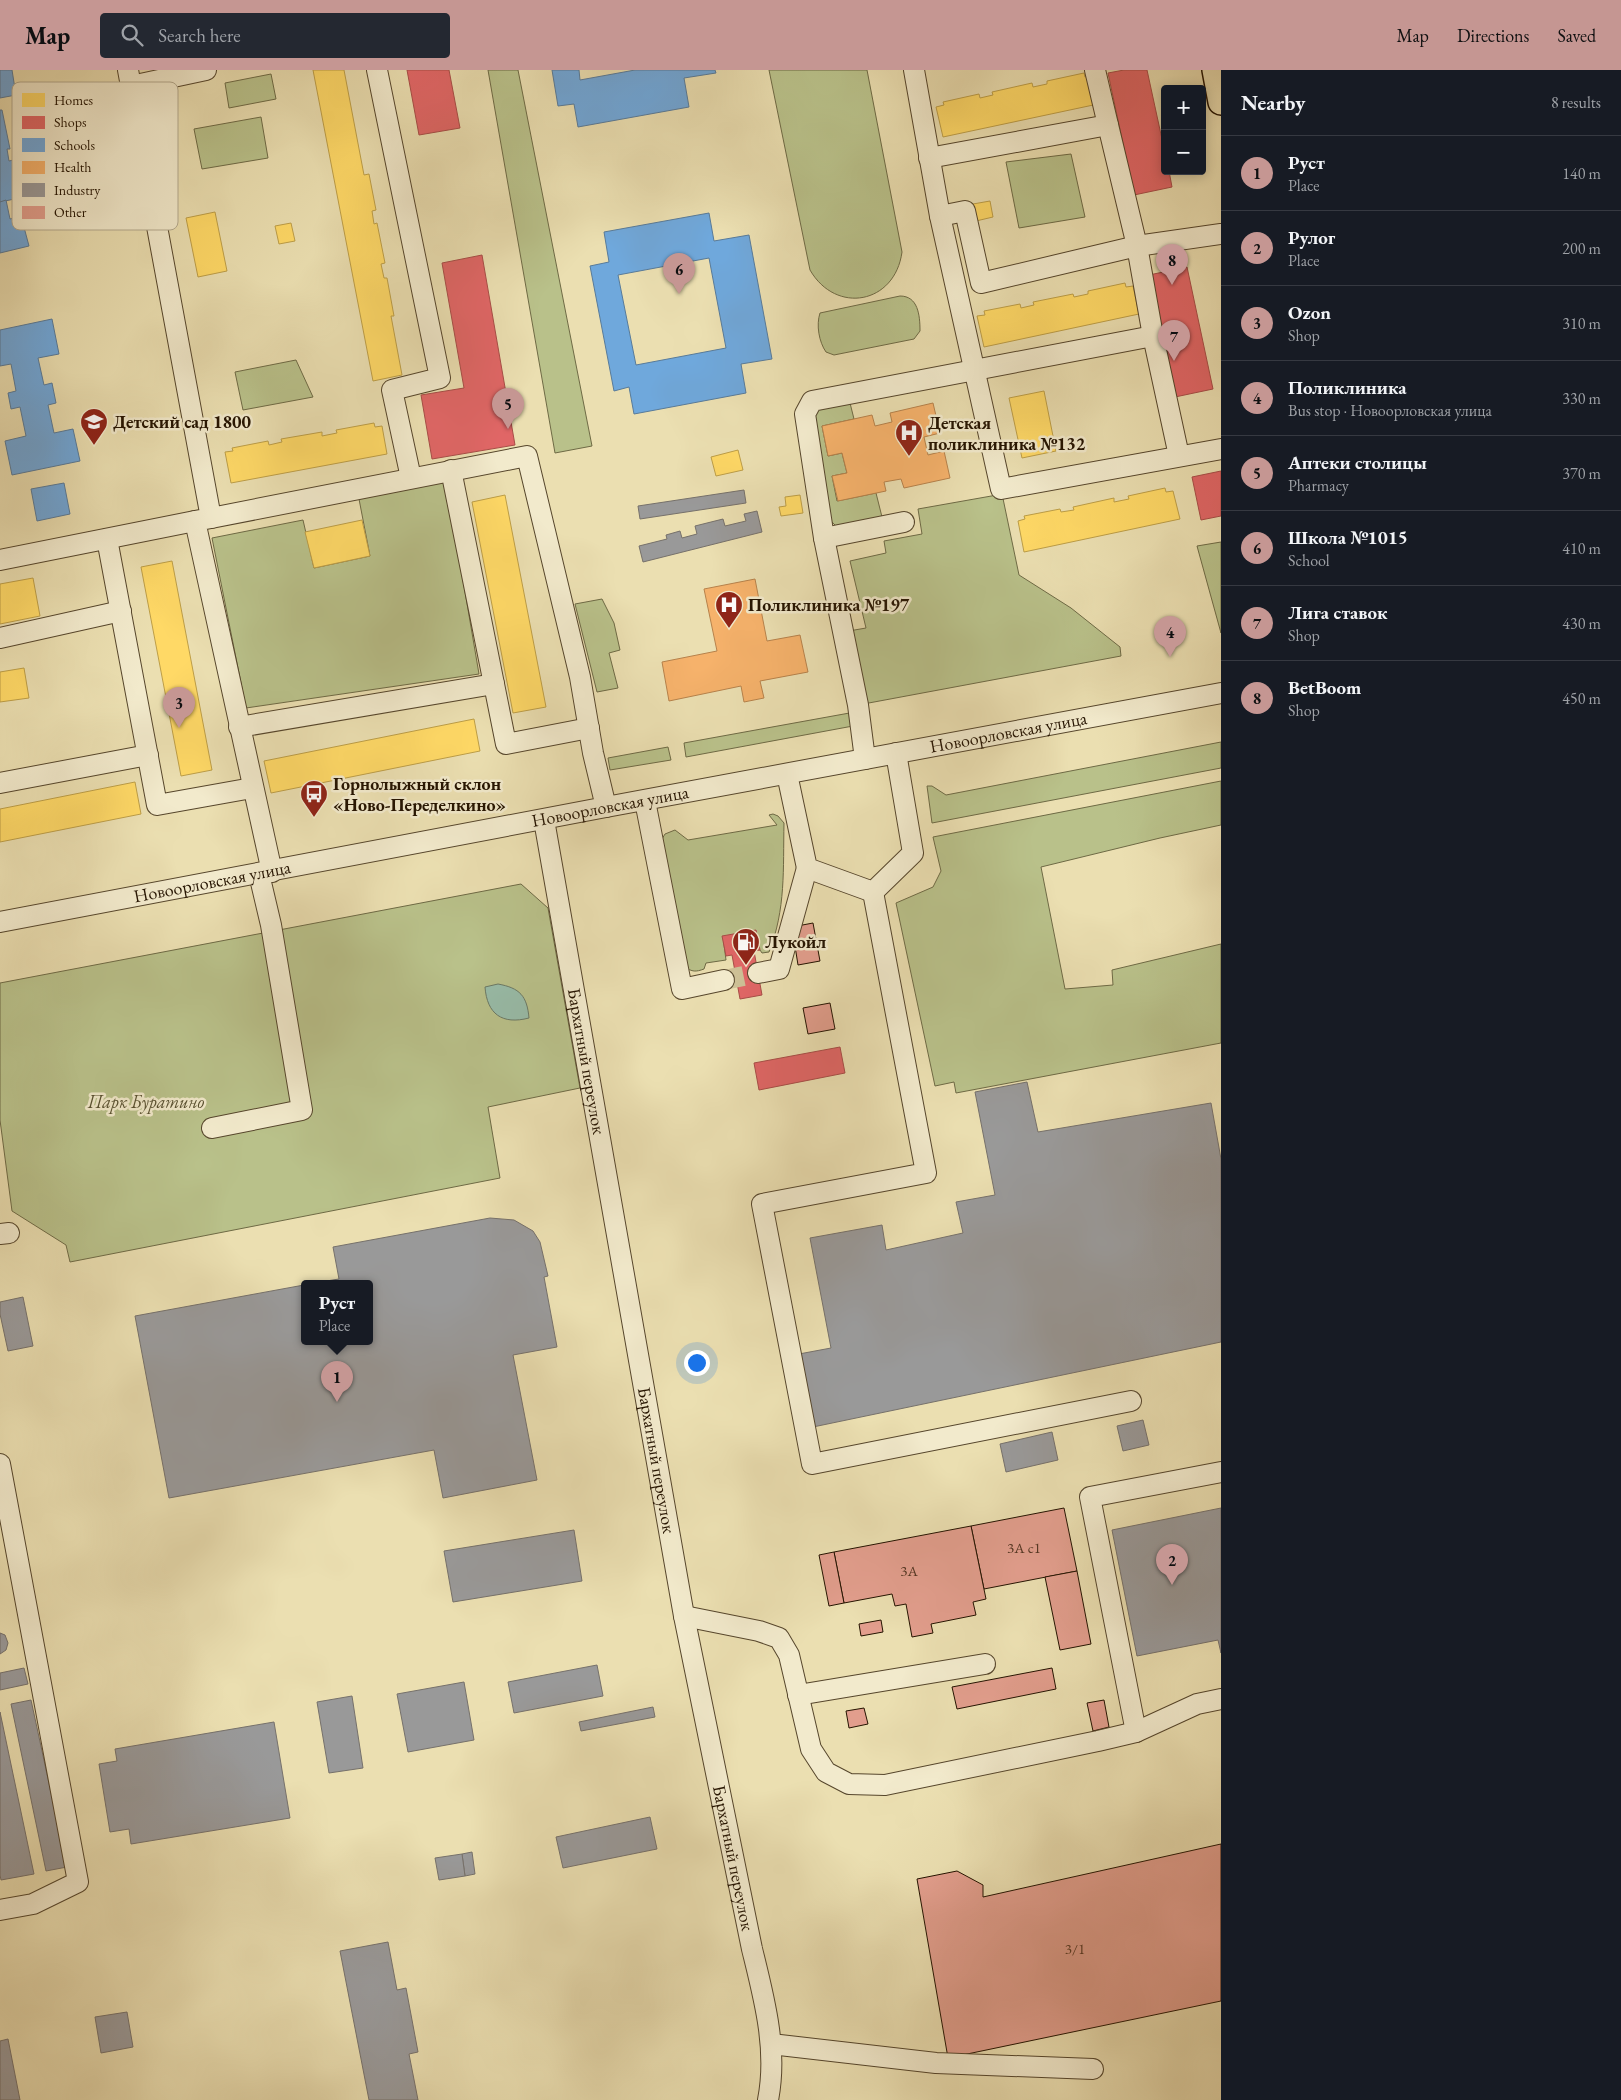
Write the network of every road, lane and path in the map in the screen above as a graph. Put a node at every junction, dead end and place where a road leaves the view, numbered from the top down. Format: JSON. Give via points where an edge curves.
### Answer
{"nodes":[{"id":1,"x":206,"y":70,"type":"edge"},
{"id":2,"x":377,"y":70,"type":"edge"},
{"id":3,"x":914,"y":70,"type":"edge"},
{"id":4,"x":1095,"y":70,"type":"edge"},
{"id":5,"x":1215,"y":70,"type":"edge"},
{"id":6,"x":130,"y":78,"type":"edge"},
{"id":7,"x":1221,"y":102,"type":"edge"},
{"id":8,"x":1108,"y":125,"type":"junction"},
{"id":9,"x":930,"y":158,"type":"junction"},
{"id":10,"x":940,"y":216,"type":"junction"},
{"id":11,"x":155,"y":230,"type":"edge"},
{"id":12,"x":1221,"y":234,"type":"edge"},
{"id":13,"x":1137,"y":246,"type":"junction"},
{"id":14,"x":1153,"y":336,"type":"junction"},
{"id":15,"x":973,"y":370,"type":"junction"},
{"id":16,"x":1221,"y":449,"type":"edge"},
{"id":17,"x":1180,"y":456,"type":"junction"},
{"id":18,"x":451,"y":470,"type":"junction"},
{"id":19,"x":411,"y":478,"type":"junction"},
{"id":20,"x":203,"y":520,"type":"junction"},
{"id":21,"x":904,"y":522,"type":"dead end"},
{"id":22,"x":107,"y":538,"type":"junction"},
{"id":23,"x":824,"y":538,"type":"junction"},
{"id":24,"x":0,"y":560,"type":"edge"},
{"id":25,"x":121,"y":611,"type":"junction"},
{"id":26,"x":0,"y":638,"type":"edge"},
{"id":27,"x":494,"y":684,"type":"junction"},
{"id":28,"x":1221,"y":693,"type":"edge"},
{"id":29,"x":239,"y":727,"type":"junction"},
{"id":30,"x":589,"y":728,"type":"junction"},
{"id":31,"x":896,"y":754,"type":"junction"},
{"id":32,"x":148,"y":755,"type":"junction"},
{"id":33,"x":865,"y":759,"type":"junction"},
{"id":34,"x":787,"y":774,"type":"junction"},
{"id":35,"x":0,"y":783,"type":"edge"},
{"id":36,"x":252,"y":788,"type":"junction"},
{"id":37,"x":645,"y":801,"type":"junction"},
{"id":38,"x":606,"y":807,"type":"junction"},
{"id":39,"x":544,"y":820,"type":"junction"},
{"id":40,"x":807,"y":868,"type":"junction"},
{"id":41,"x":266,"y":873,"type":"junction"},
{"id":42,"x":873,"y":892,"type":"junction"},
{"id":43,"x":0,"y":922,"type":"edge"},
{"id":44,"x":758,"y":973,"type":"tunnel mouth"},
{"id":45,"x":724,"y":980,"type":"tunnel mouth"},
{"id":46,"x":212,"y":1128,"type":"dead end"},
{"id":47,"x":1131,"y":1401,"type":"dead end"},
{"id":48,"x":0,"y":1464,"type":"edge"},
{"id":49,"x":1221,"y":1472,"type":"edge"},
{"id":50,"x":684,"y":1616,"type":"junction"},
{"id":51,"x":985,"y":1664,"type":"dead end"},
{"id":52,"x":798,"y":1695,"type":"junction"},
{"id":53,"x":1221,"y":1699,"type":"edge"},
{"id":54,"x":1136,"y":1732,"type":"junction"},
{"id":55,"x":0,"y":1910,"type":"edge"},
{"id":56,"x":771,"y":2044,"type":"junction"},
{"id":57,"x":1094,"y":2069,"type":"dead end"},
{"id":58,"x":768,"y":2100,"type":"edge"}],
"edges":[{"from":1,"to":6,"type":"street"},
{"from":2,"to":19,"type":"street","via":[[440,378],[392,390]]},
{"from":3,"to":9,"type":"street"},
{"from":4,"to":8,"type":"street"},
{"from":5,"to":7,"type":"main road"},
{"from":8,"to":9,"type":"street"},
{"from":8,"to":13,"type":"street"},
{"from":9,"to":10,"type":"street"},
{"from":10,"to":13,"type":"street","via":[[965,211],[981,283]]},
{"from":10,"to":15,"type":"street"},
{"from":11,"to":20,"type":"street"},
{"from":12,"to":13,"type":"street"},
{"from":13,"to":14,"type":"street"},
{"from":14,"to":15,"type":"street"},
{"from":14,"to":17,"type":"street"},
{"from":15,"to":17,"type":"street","via":[[1001,488]]},
{"from":15,"to":23,"type":"street","via":[[812,401],[805,414]]},
{"from":16,"to":17,"type":"street"},
{"from":18,"to":19,"type":"street"},
{"from":18,"to":27,"type":"street"},
{"from":18,"to":30,"type":"street","via":[[526,456],[580,677]]},
{"from":19,"to":20,"type":"street"},
{"from":20,"to":22,"type":"street"},
{"from":20,"to":29,"type":"street"},
{"from":21,"to":23,"type":"street"},
{"from":22,"to":24,"type":"street"},
{"from":22,"to":25,"type":"street"},
{"from":23,"to":33,"type":"street","via":[[858,705]]},
{"from":25,"to":26,"type":"street"},
{"from":25,"to":32,"type":"street"},
{"from":27,"to":29,"type":"street"},
{"from":27,"to":30,"type":"street","via":[[506,744]]},
{"from":28,"to":31,"type":"street","name":"Новоорловская улица"},
{"from":29,"to":36,"type":"street"},
{"from":30,"to":38,"type":"street"},
{"from":31,"to":33,"type":"street","name":"Новоорловская улица"},
{"from":31,"to":42,"type":"street","via":[[913,853]]},
{"from":32,"to":35,"type":"street"},
{"from":32,"to":36,"type":"street","via":[[157,805]]},
{"from":33,"to":34,"type":"street","name":"Новоорловская улица"},
{"from":34,"to":37,"type":"street","name":"Новоорловская улица"},
{"from":34,"to":40,"type":"street"},
{"from":36,"to":41,"type":"street"},
{"from":37,"to":38,"type":"street","name":"Новоорловская улица"},
{"from":37,"to":45,"type":"street","via":[[682,989]]},
{"from":38,"to":39,"type":"street","name":"Новоорловская улица"},
{"from":39,"to":41,"type":"street","name":"Новоорловская улица"},
{"from":39,"to":50,"type":"street","name":"Бархатный переулок"},
{"from":40,"to":42,"type":"street"},
{"from":40,"to":44,"type":"street","via":[[779,969]]},
{"from":41,"to":43,"type":"street","name":"Новоорловская улица"},
{"from":41,"to":46,"type":"street","via":[[271,926],[302,1110]]},
{"from":42,"to":47,"type":"street","via":[[926,1173],[762,1204],[812,1464]]},
{"from":48,"to":55,"type":"street","via":[[78,1882],[33,1904]]},
{"from":49,"to":54,"type":"street","via":[[1090,1497]]},
{"from":50,"to":52,"type":"street","via":[[779,1638],[789,1655]]},
{"from":50,"to":56,"type":"street","name":"Бархатный переулок"},
{"from":51,"to":52,"type":"street"},
{"from":52,"to":54,"type":"street","via":[[811,1749],[826,1772],[848,1784],[885,1785]]},
{"from":53,"to":54,"type":"street","via":[[1197,1704]]},
{"from":56,"to":57,"type":"street","via":[[936,2063]]},
{"from":56,"to":58,"type":"street","name":"Бархатный переулок"}]}
